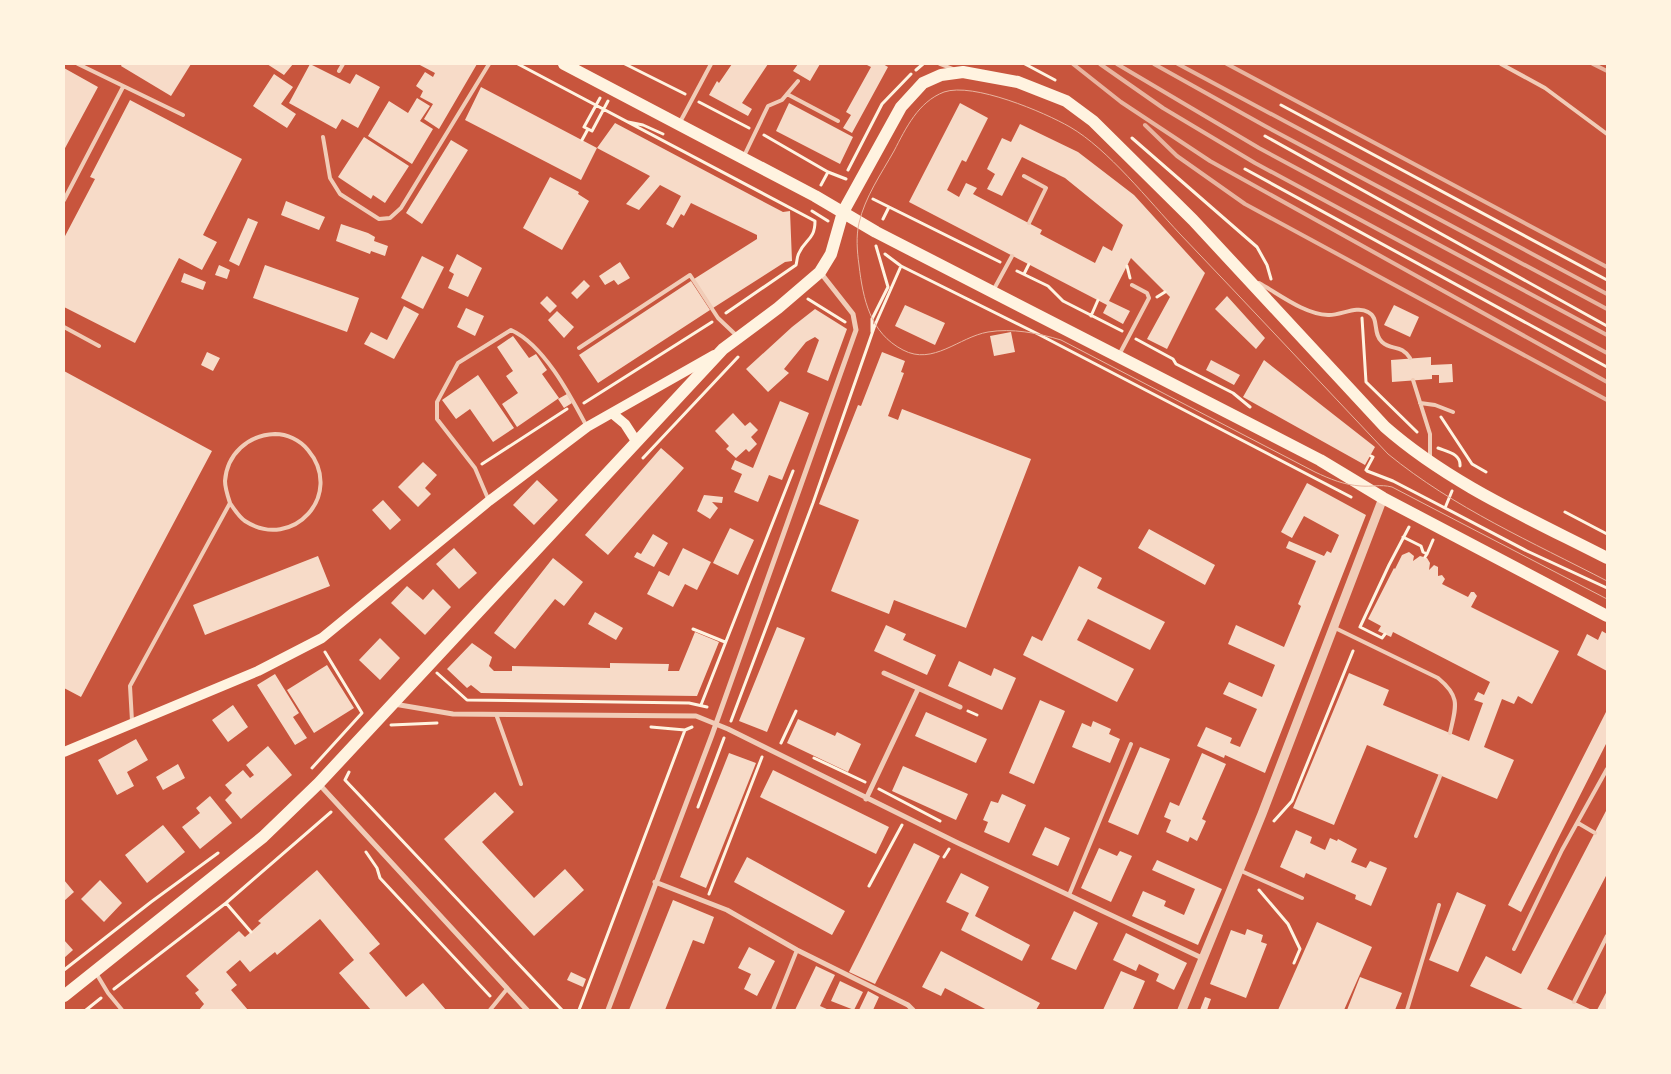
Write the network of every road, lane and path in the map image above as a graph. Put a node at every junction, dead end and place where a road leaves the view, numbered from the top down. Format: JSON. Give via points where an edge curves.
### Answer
{"nodes":[{"id":1,"x":78,"y":64,"type":"edge"},
{"id":2,"x":343,"y":64,"type":"edge"},
{"id":3,"x":489,"y":64,"type":"edge"},
{"id":4,"x":518,"y":64,"type":"edge"},
{"id":5,"x":564,"y":64,"type":"edge"},
{"id":6,"x":626,"y":64,"type":"edge"},
{"id":7,"x":711,"y":64,"type":"edge"},
{"id":8,"x":940,"y":64,"type":"edge"},
{"id":9,"x":1501,"y":64,"type":"edge"},
{"id":10,"x":339,"y":71,"type":"dead end"},
{"id":11,"x":963,"y":72,"type":"junction"},
{"id":12,"x":798,"y":81,"type":"dead end"},
{"id":13,"x":663,"y":83,"type":"junction"},
{"id":14,"x":657,"y":84,"type":"dead end"},
{"id":15,"x":123,"y":87,"type":"junction"},
{"id":16,"x":610,"y":88,"type":"junction"},
{"id":17,"x":787,"y":94,"type":"junction"},
{"id":18,"x":693,"y":98,"type":"junction"},
{"id":19,"x":596,"y":105,"type":"junction"},
{"id":20,"x":1281,"y":105,"type":"dead end"},
{"id":21,"x":603,"y":109,"type":"junction"},
{"id":22,"x":183,"y":115,"type":"dead end"},
{"id":23,"x":838,"y":121,"type":"dead end"},
{"id":24,"x":680,"y":124,"type":"junction"},
{"id":25,"x":588,"y":129,"type":"junction"},
{"id":26,"x":756,"y":131,"type":"junction"},
{"id":27,"x":1607,"y":134,"type":"edge"},
{"id":28,"x":1265,"y":136,"type":"dead end"},
{"id":29,"x":323,"y":137,"type":"dead end"},
{"id":30,"x":582,"y":140,"type":"dead end"},
{"id":31,"x":743,"y":157,"type":"junction"},
{"id":32,"x":1245,"y":169,"type":"dead end"},
{"id":33,"x":1024,"y":176,"type":"dead end"},
{"id":34,"x":852,"y":180,"type":"dead end"},
{"id":35,"x":873,"y":199,"type":"dead end"},
{"id":36,"x":64,"y":200,"type":"edge"},
{"id":37,"x":889,"y":207,"type":"junction"},
{"id":38,"x":843,"y":212,"type":"junction"},
{"id":39,"x":883,"y":219,"type":"dead end"},
{"id":40,"x":1029,"y":223,"type":"dead end"},
{"id":41,"x":1012,"y":256,"type":"dead end"},
{"id":42,"x":1000,"y":262,"type":"dead end"},
{"id":43,"x":1029,"y":264,"type":"dead end"},
{"id":44,"x":902,"y":266,"type":"junction"},
{"id":45,"x":1017,"y":271,"type":"dead end"},
{"id":46,"x":820,"y":272,"type":"junction"},
{"id":47,"x":1024,"y":274,"type":"junction"},
{"id":48,"x":1265,"y":274,"type":"dead end"},
{"id":49,"x":1247,"y":277,"type":"junction"},
{"id":50,"x":1607,"y":280,"type":"edge"},
{"id":51,"x":1277,"y":284,"type":"dead end"},
{"id":52,"x":1132,"y":286,"type":"dead end"},
{"id":53,"x":993,"y":292,"type":"junction"},
{"id":54,"x":1165,"y":292,"type":"dead end"},
{"id":55,"x":1160,"y":297,"type":"dead end"},
{"id":56,"x":1098,"y":300,"type":"dead end"},
{"id":57,"x":803,"y":303,"type":"dead end"},
{"id":58,"x":1091,"y":316,"type":"junction"},
{"id":59,"x":1362,"y":317,"type":"dead end"},
{"id":60,"x":718,"y":318,"type":"junction"},
{"id":61,"x":1607,"y":326,"type":"edge"},
{"id":62,"x":64,"y":327,"type":"edge"},
{"id":63,"x":852,"y":327,"type":"dead end"},
{"id":64,"x":872,"y":334,"type":"junction"},
{"id":65,"x":1129,"y":335,"type":"junction"},
{"id":66,"x":739,"y":337,"type":"junction"},
{"id":67,"x":99,"y":346,"type":"dead end"},
{"id":68,"x":579,"y":348,"type":"dead end"},
{"id":69,"x":724,"y":349,"type":"junction"},
{"id":70,"x":1118,"y":357,"type":"junction"},
{"id":71,"x":1410,"y":358,"type":"dead end"},
{"id":72,"x":1607,"y":367,"type":"edge"},
{"id":73,"x":1413,"y":380,"type":"dead end"},
{"id":74,"x":1420,"y":403,"type":"junction"},
{"id":75,"x":576,"y":406,"type":"junction"},
{"id":76,"x":1257,"y":410,"type":"dead end"},
{"id":77,"x":1445,"y":410,"type":"junction"},
{"id":78,"x":1453,"y":412,"type":"dead end"},
{"id":79,"x":613,"y":414,"type":"junction"},
{"id":80,"x":587,"y":427,"type":"junction"},
{"id":81,"x":1417,"y":432,"type":"dead end"},
{"id":82,"x":636,"y":441,"type":"junction"},
{"id":83,"x":1456,"y":455,"type":"dead end"},
{"id":84,"x":1370,"y":456,"type":"dead end"},
{"id":85,"x":1431,"y":464,"type":"junction"},
{"id":86,"x":795,"y":466,"type":"dead end"},
{"id":87,"x":1460,"y":466,"type":"dead end"},
{"id":88,"x":475,"y":468,"type":"junction"},
{"id":89,"x":1486,"y":472,"type":"dead end"},
{"id":90,"x":1383,"y":498,"type":"junction"},
{"id":91,"x":1355,"y":499,"type":"dead end"},
{"id":92,"x":489,"y":500,"type":"junction"},
{"id":93,"x":1448,"y":502,"type":"dead end"},
{"id":94,"x":230,"y":504,"type":"junction"},
{"id":95,"x":1445,"y":508,"type":"junction"},
{"id":96,"x":1564,"y":512,"type":"dead end"},
{"id":97,"x":1409,"y":528,"type":"dead end"},
{"id":98,"x":1607,"y":534,"type":"edge"},
{"id":99,"x":1403,"y":537,"type":"junction"},
{"id":100,"x":1433,"y":541,"type":"dead end"},
{"id":101,"x":1607,"y":558,"type":"edge"},
{"id":102,"x":1607,"y":588,"type":"edge"},
{"id":103,"x":1607,"y":616,"type":"edge"},
{"id":104,"x":1334,"y":627,"type":"junction"},
{"id":105,"x":693,"y":629,"type":"dead end"},
{"id":106,"x":1385,"y":634,"type":"dead end"},
{"id":107,"x":725,"y":642,"type":"junction"},
{"id":108,"x":1353,"y":651,"type":"dead end"},
{"id":109,"x":325,"y":652,"type":"dead end"},
{"id":110,"x":443,"y":665,"type":"dead end"},
{"id":111,"x":884,"y":673,"type":"dead end"},
{"id":112,"x":918,"y":688,"type":"junction"},
{"id":113,"x":391,"y":704,"type":"junction"},
{"id":114,"x":701,"y":705,"type":"junction"},
{"id":115,"x":707,"y":707,"type":"dead end"},
{"id":116,"x":960,"y":707,"type":"dead end"},
{"id":117,"x":796,"y":711,"type":"dead end"},
{"id":118,"x":496,"y":714,"type":"junction"},
{"id":119,"x":732,"y":718,"type":"dead end"},
{"id":120,"x":132,"y":722,"type":"junction"},
{"id":121,"x":716,"y":724,"type":"junction"},
{"id":122,"x":692,"y":727,"type":"dead end"},
{"id":123,"x":1450,"y":733,"type":"dead end"},
{"id":124,"x":782,"y":743,"type":"dead end"},
{"id":125,"x":1132,"y":744,"type":"dead end"},
{"id":126,"x":64,"y":752,"type":"edge"},
{"id":127,"x":762,"y":757,"type":"dead end"},
{"id":128,"x":1607,"y":768,"type":"edge"},
{"id":129,"x":309,"y":771,"type":"dead end"},
{"id":130,"x":1440,"y":776,"type":"dead end"},
{"id":131,"x":345,"y":780,"type":"dead end"},
{"id":132,"x":319,"y":784,"type":"junction"},
{"id":133,"x":521,"y":784,"type":"dead end"},
{"id":134,"x":866,"y":799,"type":"junction"},
{"id":135,"x":336,"y":817,"type":"dead end"},
{"id":136,"x":1578,"y":823,"type":"junction"},
{"id":137,"x":902,"y":825,"type":"dead end"},
{"id":138,"x":1270,"y":827,"type":"dead end"},
{"id":139,"x":1595,"y":833,"type":"dead end"},
{"id":140,"x":1416,"y":836,"type":"dead end"},
{"id":141,"x":361,"y":844,"type":"dead end"},
{"id":142,"x":951,"y":846,"type":"dead end"},
{"id":143,"x":225,"y":848,"type":"dead end"},
{"id":144,"x":944,"y":856,"type":"dead end"},
{"id":145,"x":1239,"y":870,"type":"junction"},
{"id":146,"x":1248,"y":874,"type":"junction"},
{"id":147,"x":656,"y":882,"type":"junction"},
{"id":148,"x":869,"y":886,"type":"dead end"},
{"id":149,"x":1069,"y":895,"type":"junction"},
{"id":150,"x":1302,"y":898,"type":"dead end"},
{"id":151,"x":706,"y":901,"type":"junction"},
{"id":152,"x":226,"y":903,"type":"junction"},
{"id":153,"x":1439,"y":906,"type":"dead end"},
{"id":154,"x":251,"y":932,"type":"dead end"},
{"id":155,"x":1607,"y":936,"type":"edge"},
{"id":156,"x":1514,"y":949,"type":"dead end"},
{"id":157,"x":797,"y":950,"type":"junction"},
{"id":158,"x":1202,"y":958,"type":"junction"},
{"id":159,"x":1294,"y":963,"type":"dead end"},
{"id":160,"x":64,"y":970,"type":"edge"},
{"id":161,"x":95,"y":971,"type":"junction"},
{"id":162,"x":507,"y":989,"type":"junction"},
{"id":163,"x":108,"y":993,"type":"junction"},
{"id":164,"x":64,"y":996,"type":"edge"},
{"id":165,"x":1574,"y":1002,"type":"dead end"},
{"id":166,"x":497,"y":1004,"type":"junction"},
{"id":167,"x":86,"y":1010,"type":"edge"},
{"id":168,"x":122,"y":1010,"type":"edge"},
{"id":169,"x":490,"y":1010,"type":"edge"},
{"id":170,"x":527,"y":1010,"type":"edge"},
{"id":171,"x":562,"y":1010,"type":"edge"},
{"id":172,"x":579,"y":1010,"type":"edge"},
{"id":173,"x":608,"y":1010,"type":"edge"},
{"id":174,"x":774,"y":1010,"type":"edge"},
{"id":175,"x":913,"y":1010,"type":"edge"},
{"id":176,"x":1182,"y":1010,"type":"edge"},
{"id":177,"x":1407,"y":1010,"type":"edge"}],
"edges":[{"from":1,"to":15,"type":"lane"},
{"from":2,"to":10,"type":"lane"},
{"from":3,"to":29,"type":"lane","via":[[401,208],[390,218],[379,219],[340,194],[330,178]]},
{"from":4,"to":19,"type":"path"},
{"from":5,"to":16,"type":"main road"},
{"from":6,"to":13,"type":"path"},
{"from":7,"to":18,"type":"lane"},
{"from":8,"to":11,"type":"lane"},
{"from":9,"to":27,"type":"lane","via":[[1545,88]]},
{"from":11,"to":38,"type":"main road","via":[[941,74],[923,83],[901,107]]},
{"from":11,"to":49,"type":"main road","via":[[1018,82],[1076,108],[1194,220]]},
{"from":12,"to":17,"type":"lane"},
{"from":13,"to":14,"type":"path"},
{"from":13,"to":18,"type":"path"},
{"from":15,"to":22,"type":"lane"},
{"from":15,"to":36,"type":"lane"},
{"from":16,"to":19,"type":"path"},
{"from":16,"to":21,"type":"path"},
{"from":16,"to":24,"type":"main road"},
{"from":17,"to":23,"type":"lane"},
{"from":17,"to":26,"type":"lane","via":[[768,106]]},
{"from":18,"to":24,"type":"lane"},
{"from":18,"to":26,"type":"path"},
{"from":19,"to":21,"type":"path"},
{"from":19,"to":25,"type":"path","via":[[584,127]]},
{"from":20,"to":50,"type":"path"},
{"from":21,"to":25,"type":"path","via":[[592,131]]},
{"from":21,"to":60,"type":"path","via":[[815,221],[815,230],[799,252],[796,265]]},
{"from":24,"to":31,"type":"main road"},
{"from":25,"to":30,"type":"path"},
{"from":26,"to":31,"type":"lane"},
{"from":26,"to":34,"type":"path","via":[[828,172]]},
{"from":28,"to":61,"type":"path"},
{"from":31,"to":38,"type":"main road"},
{"from":32,"to":72,"type":"path"},
{"from":33,"to":40,"type":"lane","via":[[1046,188]]},
{"from":35,"to":37,"type":"path"},
{"from":37,"to":39,"type":"path"},
{"from":37,"to":42,"type":"path"},
{"from":38,"to":46,"type":"main road","via":[[831,254]]},
{"from":38,"to":53,"type":"main road"},
{"from":41,"to":53,"type":"lane"},
{"from":43,"to":47,"type":"path"},
{"from":44,"to":64,"type":"path"},
{"from":44,"to":64,"type":"path","via":[[876,247],[888,287],[872,320]]},
{"from":44,"to":91,"type":"path"},
{"from":45,"to":47,"type":"path"},
{"from":46,"to":66,"type":"main road"},
{"from":46,"to":121,"type":"street","via":[[853,314],[856,330]]},
{"from":47,"to":58,"type":"path","via":[[1048,286],[1063,301]]},
{"from":48,"to":51,"type":"path"},
{"from":49,"to":71,"type":"lane","via":[[1314,313],[1329,316],[1362,309],[1369,312],[1375,317],[1381,341],[1400,348]]},
{"from":49,"to":85,"type":"main road","via":[[1385,427]]},
{"from":52,"to":65,"type":"lane","via":[[1147,293],[1149,298]]},
{"from":53,"to":70,"type":"main road"},
{"from":54,"to":55,"type":"path"},
{"from":56,"to":58,"type":"path"},
{"from":57,"to":63,"type":"path","via":[[810,299]]},
{"from":58,"to":65,"type":"path"},
{"from":59,"to":81,"type":"path","via":[[1366,382]]},
{"from":60,"to":66,"type":"lane"},
{"from":60,"to":68,"type":"lane","via":[[690,275]]},
{"from":60,"to":75,"type":"path","via":[[591,401]]},
{"from":62,"to":67,"type":"lane"},
{"from":64,"to":119,"type":"path"},
{"from":65,"to":70,"type":"lane"},
{"from":65,"to":76,"type":"path","via":[[1233,393]]},
{"from":66,"to":69,"type":"main road"},
{"from":69,"to":79,"type":"main road"},
{"from":69,"to":82,"type":"main road"},
{"from":70,"to":90,"type":"main road","via":[[1320,460]]},
{"from":73,"to":74,"type":"lane"},
{"from":74,"to":77,"type":"lane"},
{"from":74,"to":85,"type":"lane","via":[[1430,434]]},
{"from":75,"to":80,"type":"lane"},
{"from":75,"to":88,"type":"path","via":[[561,411]]},
{"from":75,"to":88,"type":"lane","via":[[538,349],[524,336],[511,330],[458,363],[436,402],[437,419]]},
{"from":77,"to":78,"type":"lane"},
{"from":77,"to":89,"type":"path","via":[[1440,418],[1458,446],[1472,464]]},
{"from":79,"to":80,"type":"main road"},
{"from":79,"to":82,"type":"main road","via":[[625,424]]},
{"from":80,"to":92,"type":"main road"},
{"from":82,"to":113,"type":"main road"},
{"from":83,"to":87,"type":"path"},
{"from":84,"to":95,"type":"path","via":[[1373,457],[1365,470]]},
{"from":85,"to":101,"type":"main road"},
{"from":86,"to":107,"type":"path"},
{"from":88,"to":92,"type":"lane"},
{"from":90,"to":103,"type":"main road"},
{"from":90,"to":104,"type":"street"},
{"from":92,"to":120,"type":"main road","via":[[322,638],[258,671]]},
{"from":93,"to":95,"type":"path"},
{"from":94,"to":94,"type":"lane","via":[[225,483],[229,462],[242,444],[262,435],[283,434],[303,444],[317,460],[322,481],[317,502],[304,519],[291,526],[263,529],[244,520]]},
{"from":94,"to":120,"type":"lane","via":[[130,686]]},
{"from":95,"to":102,"type":"path"},
{"from":96,"to":98,"type":"path"},
{"from":97,"to":99,"type":"path"},
{"from":99,"to":100,"type":"path","via":[[1421,546],[1426,555]]},
{"from":99,"to":106,"type":"path","via":[[1360,627],[1382,638]]},
{"from":104,"to":123,"type":"lane","via":[[1438,678],[1451,689],[1456,707]]},
{"from":104,"to":145,"type":"street"},
{"from":105,"to":107,"type":"path"},
{"from":107,"to":114,"type":"path"},
{"from":108,"to":138,"type":"path","via":[[1292,801]]},
{"from":109,"to":129,"type":"path","via":[[362,713]]},
{"from":110,"to":114,"type":"path","via":[[436,672],[467,700]]},
{"from":111,"to":112,"type":"street"},
{"from":112,"to":116,"type":"street"},
{"from":112,"to":134,"type":"street"},
{"from":113,"to":118,"type":"street","via":[[453,714]]},
{"from":113,"to":132,"type":"main road"},
{"from":114,"to":115,"type":"path"},
{"from":117,"to":124,"type":"path"},
{"from":118,"to":121,"type":"street","via":[[696,716]]},
{"from":118,"to":133,"type":"lane"},
{"from":120,"to":126,"type":"main road"},
{"from":121,"to":134,"type":"street"},
{"from":121,"to":147,"type":"street"},
{"from":122,"to":172,"type":"path","via":[[686,730]]},
{"from":125,"to":149,"type":"lane"},
{"from":127,"to":151,"type":"path"},
{"from":128,"to":136,"type":"lane"},
{"from":130,"to":140,"type":"lane"},
{"from":131,"to":171,"type":"path"},
{"from":132,"to":161,"type":"main road","via":[[263,837]]},
{"from":132,"to":162,"type":"street"},
{"from":134,"to":149,"type":"street"},
{"from":135,"to":152,"type":"path","via":[[330,811]]},
{"from":136,"to":139,"type":"lane"},
{"from":136,"to":156,"type":"lane","via":[[1542,888]]},
{"from":137,"to":148,"type":"path"},
{"from":141,"to":166,"type":"path","via":[[380,878]]},
{"from":142,"to":144,"type":"path"},
{"from":143,"to":160,"type":"path"},
{"from":145,"to":146,"type":"lane"},
{"from":145,"to":158,"type":"street"},
{"from":146,"to":150,"type":"lane"},
{"from":146,"to":159,"type":"path","via":[[1246,881],[1258,889],[1288,924],[1300,948]]},
{"from":147,"to":151,"type":"street"},
{"from":147,"to":173,"type":"street"},
{"from":149,"to":158,"type":"street"},
{"from":151,"to":157,"type":"street"},
{"from":152,"to":154,"type":"path"},
{"from":152,"to":163,"type":"path"},
{"from":153,"to":177,"type":"lane"},
{"from":155,"to":165,"type":"lane"},
{"from":157,"to":174,"type":"lane"},
{"from":157,"to":175,"type":"street"},
{"from":158,"to":176,"type":"street"},
{"from":161,"to":163,"type":"lane"},
{"from":161,"to":164,"type":"main road"},
{"from":162,"to":166,"type":"lane"},
{"from":162,"to":170,"type":"street"},
{"from":163,"to":167,"type":"path"},
{"from":163,"to":168,"type":"lane"},
{"from":166,"to":169,"type":"lane"}]}
